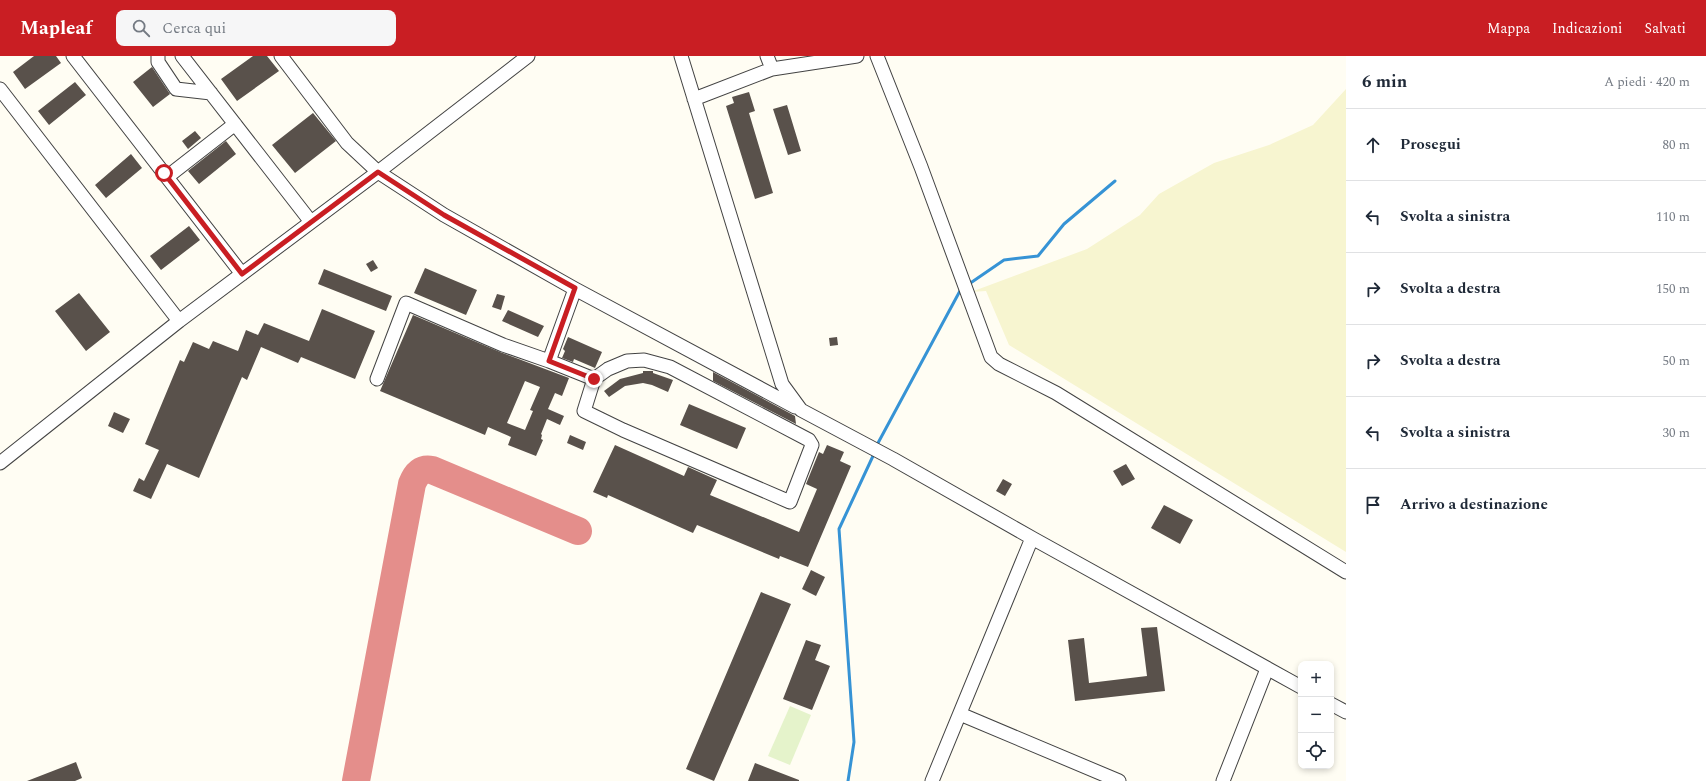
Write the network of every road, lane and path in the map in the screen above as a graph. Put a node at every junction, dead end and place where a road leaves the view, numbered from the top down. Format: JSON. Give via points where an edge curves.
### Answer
{"nodes":[{"id":1,"x":73,"y":56,"type":"edge"},
{"id":2,"x":158,"y":56,"type":"edge"},
{"id":3,"x":182,"y":56,"type":"edge"},
{"id":4,"x":281,"y":56,"type":"edge"},
{"id":5,"x":528,"y":56,"type":"edge"},
{"id":6,"x":681,"y":56,"type":"edge"},
{"id":7,"x":767,"y":56,"type":"edge"},
{"id":8,"x":856,"y":56,"type":"edge"},
{"id":9,"x":877,"y":56,"type":"edge"},
{"id":10,"x":772,"y":69,"type":"junction"},
{"id":11,"x":0,"y":89,"type":"edge"},
{"id":12,"x":211,"y":93,"type":"junction"},
{"id":13,"x":694,"y":99,"type":"junction"},
{"id":14,"x":235,"y":124,"type":"junction"},
{"id":15,"x":378,"y":172,"type":"junction"},
{"id":16,"x":167,"y":177,"type":"junction"},
{"id":17,"x":311,"y":222,"type":"junction"},
{"id":18,"x":242,"y":274,"type":"junction"},
{"id":19,"x":575,"y":288,"type":"junction"},
{"id":20,"x":179,"y":321,"type":"junction"},
{"id":21,"x":696,"y":355,"type":"junction"},
{"id":22,"x":549,"y":361,"type":"junction"},
{"id":23,"x":687,"y":374,"type":"junction"},
{"id":24,"x":377,"y":379,"type":"dead end"},
{"id":25,"x":594,"y":379,"type":"junction"},
{"id":26,"x":801,"y":410,"type":"junction"},
{"id":27,"x":0,"y":463,"type":"edge"},
{"id":28,"x":1032,"y":538,"type":"junction"},
{"id":29,"x":1346,"y":572,"type":"edge"},
{"id":30,"x":1267,"y":669,"type":"junction"},
{"id":31,"x":1298,"y":685,"type":"edge"},
{"id":32,"x":1334,"y":706,"type":"edge"},
{"id":33,"x":1346,"y":712,"type":"edge"},
{"id":34,"x":960,"y":714,"type":"junction"},
{"id":35,"x":932,"y":781,"type":"edge"},
{"id":36,"x":1119,"y":781,"type":"edge"},
{"id":37,"x":1223,"y":781,"type":"edge"}],
"edges":[{"from":1,"to":16,"type":"lane"},
{"from":2,"to":12,"type":"lane","via":[[158,62],[176,89]]},
{"from":3,"to":12,"type":"lane"},
{"from":4,"to":15,"type":"lane","via":[[347,143]]},
{"from":5,"to":15,"type":"lane"},
{"from":6,"to":13,"type":"lane"},
{"from":7,"to":10,"type":"lane"},
{"from":8,"to":10,"type":"lane"},
{"from":9,"to":29,"type":"lane","via":[[992,357],[999,364],[1062,397]]},
{"from":10,"to":13,"type":"lane"},
{"from":11,"to":20,"type":"lane"},
{"from":12,"to":14,"type":"lane"},
{"from":13,"to":26,"type":"lane","via":[[782,384]]},
{"from":14,"to":16,"type":"lane"},
{"from":14,"to":17,"type":"lane"},
{"from":15,"to":17,"type":"lane"},
{"from":15,"to":19,"type":"lane","via":[[444,215]]},
{"from":16,"to":18,"type":"lane"},
{"from":17,"to":18,"type":"lane"},
{"from":18,"to":20,"type":"lane"},
{"from":19,"to":21,"type":"lane"},
{"from":19,"to":22,"type":"lane"},
{"from":20,"to":27,"type":"lane"},
{"from":21,"to":23,"type":"lane"},
{"from":21,"to":26,"type":"lane"},
{"from":22,"to":24,"type":"lane","via":[[503,345],[406,303]]},
{"from":22,"to":25,"type":"lane"},
{"from":23,"to":25,"type":"lane","via":[[644,360],[621,364]]},
{"from":23,"to":25,"type":"lane","via":[[810,440],[812,445],[790,502],[584,411]]},
{"from":26,"to":28,"type":"lane"},
{"from":28,"to":30,"type":"lane"},
{"from":28,"to":34,"type":"lane"},
{"from":30,"to":31,"type":"lane"},
{"from":30,"to":37,"type":"lane"},
{"from":32,"to":33,"type":"lane"},
{"from":34,"to":35,"type":"lane"},
{"from":34,"to":36,"type":"lane"}]}
